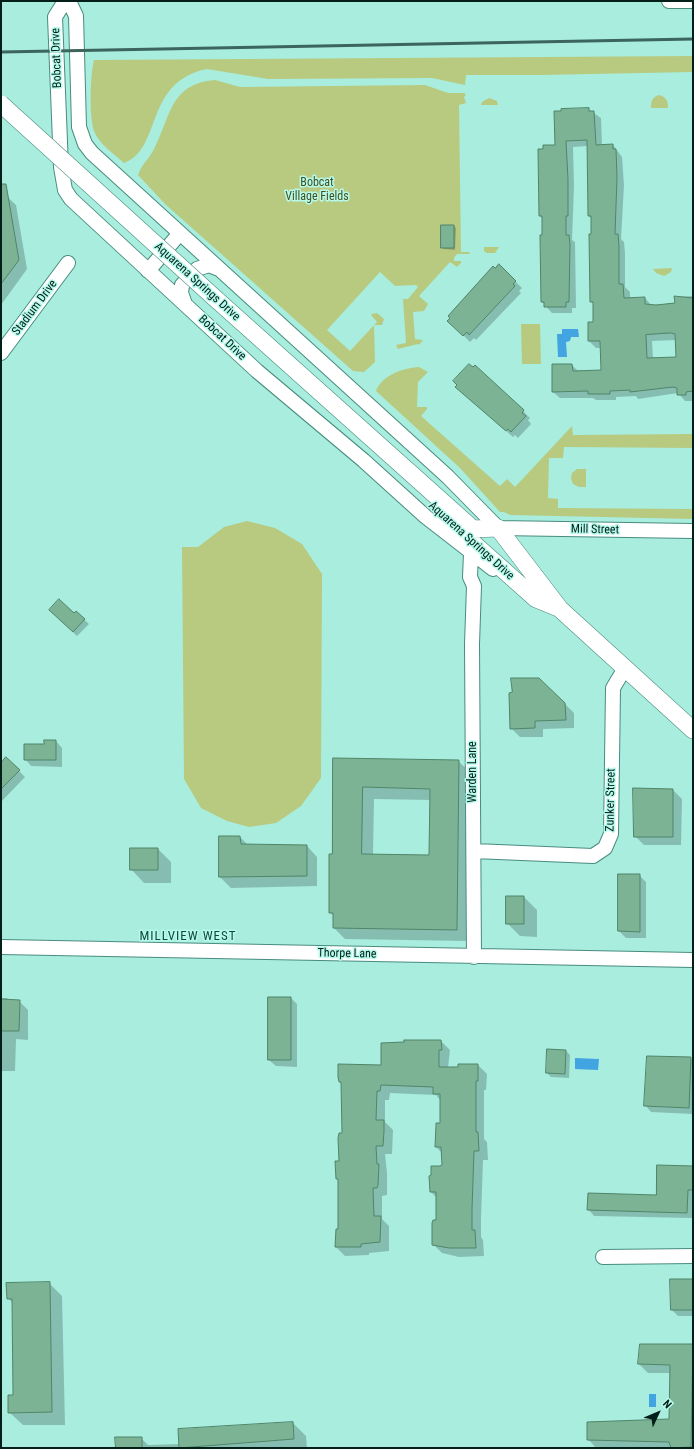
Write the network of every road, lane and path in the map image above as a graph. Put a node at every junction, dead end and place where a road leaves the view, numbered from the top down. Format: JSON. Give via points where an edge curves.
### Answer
{"nodes":[{"id":1,"x":65,"y":1,"type":"edge"},
{"id":2,"x":69,"y":1,"type":"edge"},
{"id":3,"x":669,"y":1,"type":"edge"},
{"id":4,"x":693,"y":1,"type":"edge"},
{"id":5,"x":1,"y":104,"type":"edge"},
{"id":6,"x":180,"y":233,"type":"junction"},
{"id":7,"x":68,"y":263,"type":"dead end"},
{"id":8,"x":219,"y":268,"type":"junction"},
{"id":9,"x":148,"y":271,"type":"junction"},
{"id":10,"x":185,"y":304,"type":"junction"},
{"id":11,"x":1,"y":353,"type":"edge"},
{"id":12,"x":394,"y":459,"type":"junction"},
{"id":13,"x":498,"y":528,"type":"junction"},
{"id":14,"x":693,"y":531,"type":"edge"},
{"id":15,"x":471,"y":554,"type":"junction"},
{"id":16,"x":499,"y":573,"type":"junction"},
{"id":17,"x":474,"y":586,"type":"junction"},
{"id":18,"x":536,"y":599,"type":"junction"},
{"id":19,"x":560,"y":609,"type":"junction"},
{"id":20,"x":625,"y":668,"type":"junction"},
{"id":21,"x":693,"y":730,"type":"edge"},
{"id":22,"x":474,"y":851,"type":"junction"},
{"id":23,"x":1,"y":947,"type":"edge"},
{"id":24,"x":474,"y":957,"type":"junction"},
{"id":25,"x":693,"y":960,"type":"edge"},
{"id":26,"x":693,"y":1256,"type":"edge"},
{"id":27,"x":604,"y":1257,"type":"dead end"}],
"edges":[{"from":1,"to":9,"type":"street","name":"Bobcat Drive","via":[[55,17],[60,154],[65,190],[81,209]]},
{"from":2,"to":6,"type":"street","name":"Bobcat Drive","via":[[76,16],[77,115],[81,136],[92,153]]},
{"from":3,"to":4,"type":"street"},
{"from":5,"to":12,"type":"main road","name":"Aquarena Springs Drive","bridge":true},
{"from":6,"to":8,"type":"street","name":"Bobcat Drive"},
{"from":6,"to":9,"type":"street"},
{"from":7,"to":11,"type":"street","name":"Stadium Drive"},
{"from":8,"to":10,"type":"street","via":[[209,265],[197,269],[182,285],[181,293]]},
{"from":8,"to":13,"type":"street","name":"Bobcat Drive","via":[[448,477]]},
{"from":9,"to":10,"type":"street","name":"Bobcat Drive"},
{"from":10,"to":15,"type":"street","name":"Bobcat Drive","via":[[257,371]]},
{"from":12,"to":13,"type":"main road","name":"Aquarena Springs Drive","via":[[474,529]]},
{"from":12,"to":18,"type":"main road","name":"Aquarena Springs Drive","via":[[421,495]]},
{"from":13,"to":14,"type":"street","name":"Mill Street"},
{"from":13,"to":19,"type":"main road","name":"Aquarena Springs Drive"},
{"from":15,"to":16,"type":"street","name":"Bobcat Drive"},
{"from":15,"to":17,"type":"street","name":"Warden Lane","via":[[470,577]]},
{"from":16,"to":17,"type":"street","via":[[488,574]]},
{"from":16,"to":18,"type":"street","name":"Bobcat Drive"},
{"from":17,"to":22,"type":"street","name":"Warden Lane"},
{"from":18,"to":19,"type":"main road","name":"Aquarena Springs Drive"},
{"from":19,"to":20,"type":"main road","name":"Aquarena Springs Drive"},
{"from":20,"to":21,"type":"main road","name":"Aquarena Springs Drive"},
{"from":20,"to":22,"type":"street","name":"Zunker Street","via":[[613,688],[611,834],[605,848],[594,856]]},
{"from":22,"to":24,"type":"street","name":"Warden Lane"},
{"from":23,"to":24,"type":"street","name":"Thorpe Lane"},
{"from":24,"to":25,"type":"street","name":"Thorpe Lane"},
{"from":26,"to":27,"type":"street"}]}
